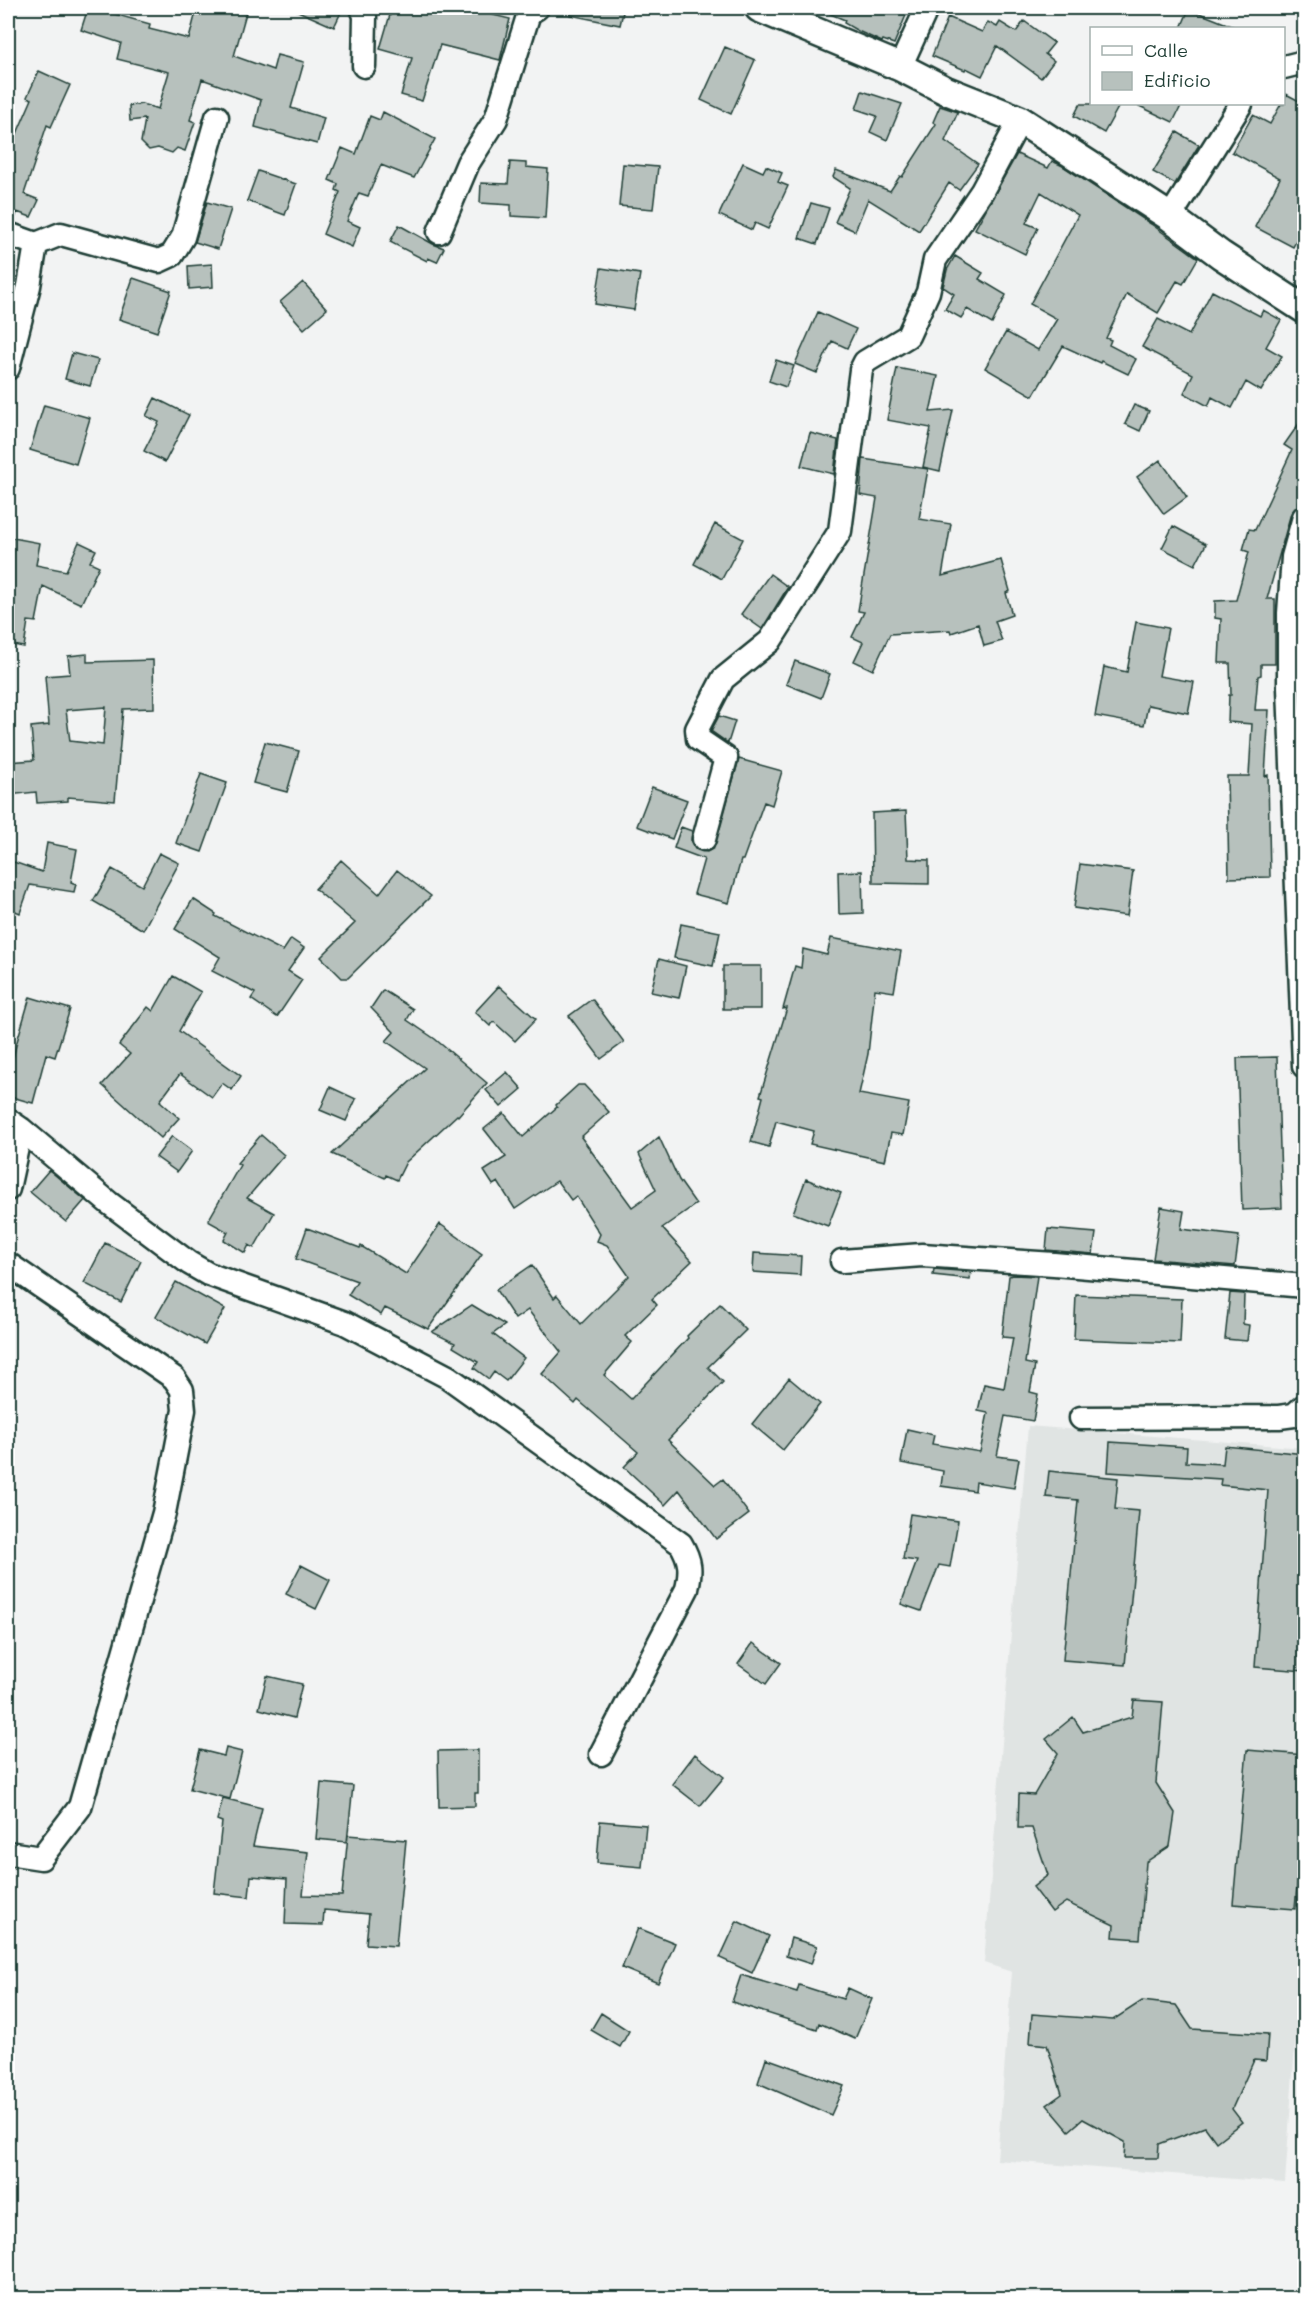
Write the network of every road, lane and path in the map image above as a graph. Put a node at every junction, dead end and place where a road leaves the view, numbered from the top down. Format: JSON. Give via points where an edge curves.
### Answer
{"nodes":[{"id":1,"x":362,"y":8,"type":"edge"},
{"id":2,"x":537,"y":8,"type":"edge"},
{"id":3,"x":759,"y":8,"type":"edge"},
{"id":4,"x":927,"y":8,"type":"edge"},
{"id":5,"x":1305,"y":62,"type":"edge"},
{"id":6,"x":364,"y":66,"type":"dead end"},
{"id":7,"x":900,"y":67,"type":"junction"},
{"id":8,"x":1285,"y":67,"type":"edge"},
{"id":9,"x":1240,"y":105,"type":"edge"},
{"id":10,"x":217,"y":117,"type":"dead end"},
{"id":11,"x":1020,"y":120,"type":"junction"},
{"id":12,"x":1170,"y":217,"type":"junction"},
{"id":13,"x":439,"y":232,"type":"dead end"},
{"id":14,"x":8,"y":234,"type":"edge"},
{"id":15,"x":36,"y":244,"type":"junction"},
{"id":16,"x":1305,"y":309,"type":"edge"},
{"id":17,"x":8,"y":368,"type":"edge"},
{"id":18,"x":1305,"y":517,"type":"edge"},
{"id":19,"x":704,"y":839,"type":"dead end"},
{"id":20,"x":1305,"y":1066,"type":"edge"},
{"id":21,"x":14,"y":1125,"type":"edge"},
{"id":22,"x":8,"y":1189,"type":"edge"},
{"id":23,"x":842,"y":1261,"type":"dead end"},
{"id":24,"x":8,"y":1264,"type":"edge"},
{"id":25,"x":1305,"y":1286,"type":"edge"},
{"id":26,"x":1305,"y":1406,"type":"edge"},
{"id":27,"x":1082,"y":1418,"type":"dead end"},
{"id":28,"x":601,"y":1754,"type":"dead end"},
{"id":29,"x":8,"y":1853,"type":"edge"}],
"edges":[{"from":1,"to":6,"type":"street"},
{"from":2,"to":13,"type":"street","via":[[529,13],[496,119],[468,163]]},
{"from":3,"to":7,"type":"main road"},
{"from":4,"to":7,"type":"street"},
{"from":5,"to":8,"type":"street"},
{"from":7,"to":11,"type":"main road"},
{"from":9,"to":12,"type":"street"},
{"from":10,"to":15,"type":"street","via":[[183,237],[172,255],[159,261],[61,234]]},
{"from":11,"to":12,"type":"main road"},
{"from":11,"to":19,"type":"street","via":[[982,191],[935,260],[928,292],[908,336],[866,362],[861,370],[840,531],[770,641],[723,679],[697,729],[698,739],[726,758]]},
{"from":12,"to":16,"type":"main road"},
{"from":14,"to":15,"type":"street"},
{"from":15,"to":17,"type":"street"},
{"from":18,"to":20,"type":"street","via":[[1293,556],[1288,688]]},
{"from":21,"to":22,"type":"street"},
{"from":21,"to":28,"type":"street","via":[[189,1263],[208,1274],[345,1323],[448,1377],[681,1544],[691,1570],[687,1589]]},
{"from":23,"to":25,"type":"street","via":[[922,1255]]},
{"from":24,"to":29,"type":"street","via":[[174,1378],[182,1390],[184,1410],[164,1513],[80,1807],[41,1858]]},
{"from":26,"to":27,"type":"street","via":[[1294,1415],[1279,1417]]}]}
